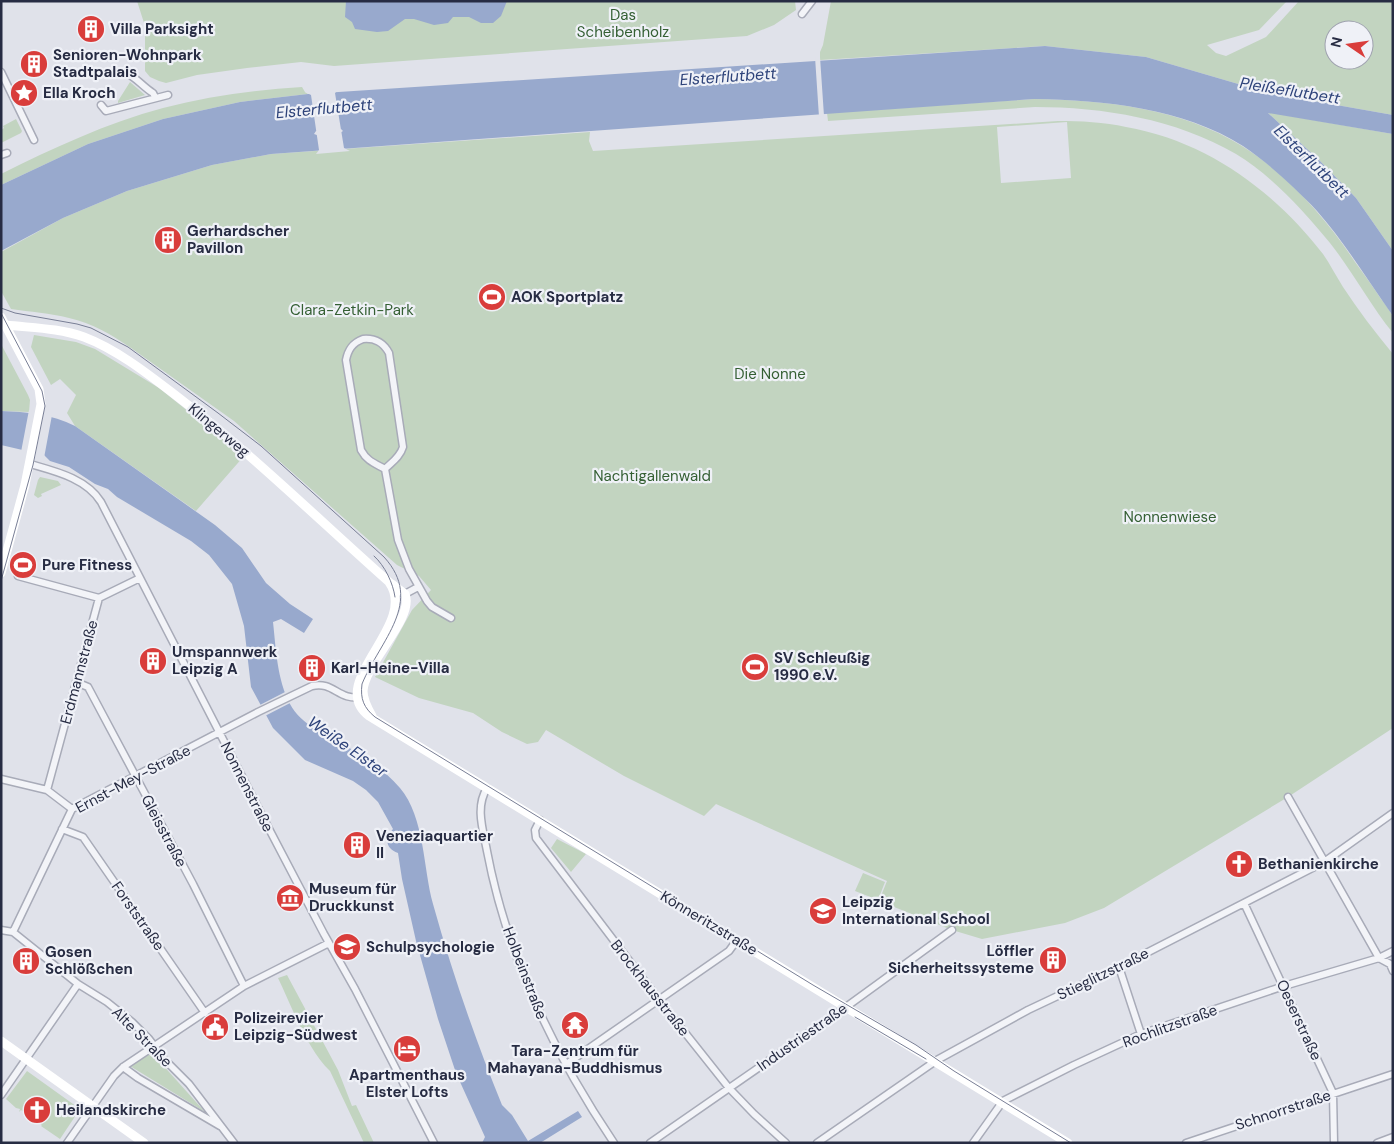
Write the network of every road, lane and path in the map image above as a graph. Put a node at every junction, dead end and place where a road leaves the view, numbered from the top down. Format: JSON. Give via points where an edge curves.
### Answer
{"nodes":[{"id":1,"x":812,"y":1,"type":"edge"},
{"id":2,"x":802,"y":14,"type":"dead end"},
{"id":3,"x":1,"y":72,"type":"edge"},
{"id":4,"x":126,"y":73,"type":"dead end"},
{"id":5,"x":168,"y":95,"type":"dead end"},
{"id":6,"x":155,"y":97,"type":"junction"},
{"id":7,"x":101,"y":105,"type":"dead end"},
{"id":8,"x":34,"y":140,"type":"dead end"},
{"id":9,"x":3,"y":321,"type":"edge"},
{"id":10,"x":31,"y":460,"type":"junction"},
{"id":11,"x":384,"y":469,"type":"junction"},
{"id":12,"x":1,"y":573,"type":"edge"},
{"id":13,"x":18,"y":576,"type":"dead end"},
{"id":14,"x":140,"y":578,"type":"junction"},
{"id":15,"x":418,"y":587,"type":"junction"},
{"id":16,"x":400,"y":595,"type":"junction"},
{"id":17,"x":99,"y":598,"type":"junction"},
{"id":18,"x":451,"y":618,"type":"dead end"},
{"id":19,"x":76,"y":682,"type":"junction"},
{"id":20,"x":360,"y":698,"type":"junction"},
{"id":21,"x":220,"y":733,"type":"junction"},
{"id":22,"x":134,"y":776,"type":"junction"},
{"id":23,"x":1,"y":779,"type":"edge"},
{"id":24,"x":487,"y":788,"type":"junction"},
{"id":25,"x":47,"y":790,"type":"junction"},
{"id":26,"x":1288,"y":797,"type":"dead end"},
{"id":27,"x":72,"y":809,"type":"junction"},
{"id":28,"x":1393,"y":813,"type":"edge"},
{"id":29,"x":540,"y":820,"type":"junction"},
{"id":30,"x":62,"y":829,"type":"junction"},
{"id":31,"x":1324,"y":862,"type":"junction"},
{"id":32,"x":1244,"y":902,"type":"junction"},
{"id":33,"x":1,"y":930,"type":"edge"},
{"id":34,"x":952,"y":930,"type":"dead end"},
{"id":35,"x":13,"y":932,"type":"junction"},
{"id":36,"x":737,"y":940,"type":"junction"},
{"id":37,"x":329,"y":943,"type":"junction"},
{"id":38,"x":1393,"y":950,"type":"edge"},
{"id":39,"x":1379,"y":958,"type":"junction"},
{"id":40,"x":1119,"y":968,"type":"junction"},
{"id":41,"x":1393,"y":971,"type":"edge"},
{"id":42,"x":78,"y":984,"type":"junction"},
{"id":43,"x":244,"y":986,"type":"junction"},
{"id":44,"x":1284,"y":986,"type":"junction"},
{"id":45,"x":659,"y":1000,"type":"junction"},
{"id":46,"x":846,"y":1007,"type":"junction"},
{"id":47,"x":205,"y":1013,"type":"junction"},
{"id":48,"x":1141,"y":1034,"type":"junction"},
{"id":49,"x":1,"y":1041,"type":"edge"},
{"id":50,"x":155,"y":1047,"type":"junction"},
{"id":51,"x":27,"y":1059,"type":"junction"},
{"id":52,"x":935,"y":1061,"type":"junction"},
{"id":53,"x":565,"y":1065,"type":"junction"},
{"id":54,"x":123,"y":1067,"type":"junction"},
{"id":55,"x":1393,"y":1074,"type":"edge"},
{"id":56,"x":1381,"y":1078,"type":"junction"},
{"id":57,"x":1393,"y":1081,"type":"edge"},
{"id":58,"x":729,"y":1088,"type":"junction"},
{"id":59,"x":1333,"y":1094,"type":"junction"},
{"id":60,"x":1,"y":1095,"type":"edge"},
{"id":61,"x":1002,"y":1102,"type":"junction"},
{"id":62,"x":92,"y":1106,"type":"junction"},
{"id":63,"x":221,"y":1126,"type":"junction"},
{"id":64,"x":1393,"y":1137,"type":"edge"},
{"id":65,"x":975,"y":1140,"type":"edge"},
{"id":66,"x":67,"y":1143,"type":"edge"},
{"id":67,"x":144,"y":1143,"type":"edge"},
{"id":68,"x":234,"y":1143,"type":"edge"},
{"id":69,"x":434,"y":1143,"type":"edge"},
{"id":70,"x":614,"y":1143,"type":"edge"},
{"id":71,"x":650,"y":1143,"type":"edge"},
{"id":72,"x":786,"y":1143,"type":"edge"},
{"id":73,"x":817,"y":1143,"type":"edge"},
{"id":74,"x":1068,"y":1143,"type":"edge"},
{"id":75,"x":1186,"y":1143,"type":"edge"},
{"id":76,"x":1334,"y":1143,"type":"edge"},
{"id":77,"x":1377,"y":1143,"type":"edge"}],
"edges":[{"from":1,"to":2,"type":"street"},
{"from":3,"to":8,"type":"street"},
{"from":4,"to":6,"type":"street"},
{"from":5,"to":6,"type":"street"},
{"from":6,"to":7,"type":"street","via":[[106,111]]},
{"from":9,"to":10,"type":"main road","via":[[39,389],[40,411]]},
{"from":9,"to":16,"type":"main road","name":"Klingerweg","via":[[85,338],[112,351],[158,382],[210,421]]},
{"from":10,"to":12,"type":"main road"},
{"from":10,"to":14,"type":"street","name":"Nonnenstraße","via":[[68,476],[94,494]]},
{"from":11,"to":11,"type":"street","via":[[396,460],[403,447],[389,353],[379,341],[363,339],[351,346],[346,360],[361,450],[370,462]]},
{"from":11,"to":15,"type":"street","via":[[400,549]]},
{"from":13,"to":17,"type":"street"},
{"from":14,"to":17,"type":"street"},
{"from":14,"to":21,"type":"street","name":"Nonnenstraße"},
{"from":15,"to":16,"type":"street"},
{"from":15,"to":18,"type":"street","via":[[432,607]]},
{"from":16,"to":20,"type":"main road","via":[[393,618],[358,684]]},
{"from":17,"to":19,"type":"street","name":"Erdmannstraße"},
{"from":19,"to":22,"type":"street","name":"Gleisstraße","via":[[88,688]]},
{"from":19,"to":25,"type":"street","name":"Erdmannstraße"},
{"from":20,"to":21,"type":"street","name":"Ernst-Mey-Straße","via":[[348,698],[329,687],[318,685]]},
{"from":20,"to":24,"type":"main road","name":"Könneritzstraße","via":[[362,710]]},
{"from":21,"to":22,"type":"street","name":"Ernst-Mey-Straße"},
{"from":21,"to":37,"type":"street","name":"Nonnenstraße"},
{"from":22,"to":27,"type":"street","name":"Ernst-Mey-Straße"},
{"from":22,"to":43,"type":"street","name":"Gleisstraße"},
{"from":23,"to":25,"type":"street"},
{"from":24,"to":29,"type":"main road","name":"Könneritzstraße"},
{"from":24,"to":53,"type":"street","name":"Holbeinstraße","via":[[481,800],[480,813],[490,868],[520,967]]},
{"from":25,"to":27,"type":"street"},
{"from":26,"to":31,"type":"street"},
{"from":27,"to":30,"type":"street","name":"Ernst-Mey-Straße"},
{"from":28,"to":31,"type":"street","name":"Stieglitzstraße"},
{"from":29,"to":36,"type":"main road","name":"Könneritzstraße"},
{"from":29,"to":45,"type":"street","name":"Brockhausstraße","via":[[535,830],[536,838]]},
{"from":30,"to":35,"type":"street","name":"Ernst-Mey-Straße"},
{"from":30,"to":47,"type":"street","name":"Forststraße","via":[[83,837]]},
{"from":31,"to":32,"type":"street","name":"Stieglitzstraße"},
{"from":31,"to":39,"type":"street"},
{"from":32,"to":40,"type":"street","name":"Stieglitzstraße"},
{"from":32,"to":44,"type":"street","name":"Oeserstraße"},
{"from":33,"to":35,"type":"street","name":"Alte Straße"},
{"from":34,"to":46,"type":"street","name":"Industriestraße"},
{"from":35,"to":42,"type":"street","name":"Alte Straße"},
{"from":36,"to":45,"type":"street","via":[[730,951]]},
{"from":36,"to":46,"type":"main road","name":"Könneritzstraße"},
{"from":37,"to":43,"type":"street"},
{"from":37,"to":69,"type":"street","name":"Nonnenstraße"},
{"from":38,"to":39,"type":"street","name":"Rochlitzstraße"},
{"from":39,"to":41,"type":"street","via":[[1390,964]]},
{"from":39,"to":44,"type":"street","name":"Rochlitzstraße"},
{"from":40,"to":48,"type":"street"},
{"from":40,"to":52,"type":"street","name":"Stieglitzstraße","via":[[1028,1010]]},
{"from":42,"to":50,"type":"street","name":"Alte Straße","via":[[120,1012]]},
{"from":42,"to":51,"type":"street"},
{"from":43,"to":47,"type":"street"},
{"from":44,"to":48,"type":"street","name":"Rochlitzstraße"},
{"from":44,"to":59,"type":"street","name":"Oeserstraße"},
{"from":45,"to":53,"type":"street"},
{"from":45,"to":58,"type":"street","name":"Brockhausstraße"},
{"from":46,"to":52,"type":"main road","name":"Könneritzstraße"},
{"from":46,"to":58,"type":"street","name":"Industriestraße"},
{"from":47,"to":50,"type":"street"},
{"from":48,"to":61,"type":"street","name":"Rochlitzstraße"},
{"from":49,"to":51,"type":"main road"},
{"from":50,"to":54,"type":"street"},
{"from":50,"to":63,"type":"street","name":"Alte Straße"},
{"from":51,"to":60,"type":"street"},
{"from":51,"to":62,"type":"main road"},
{"from":52,"to":61,"type":"main road","name":"Könneritzstraße"},
{"from":52,"to":73,"type":"street","name":"Stieglitzstraße"},
{"from":53,"to":70,"type":"street","name":"Holbeinstraße"},
{"from":54,"to":62,"type":"street"},
{"from":54,"to":63,"type":"street","name":"Alte Straße"},
{"from":55,"to":56,"type":"street","name":"Schnorrstraße"},
{"from":56,"to":57,"type":"street"},
{"from":56,"to":59,"type":"street","name":"Schnorrstraße"},
{"from":58,"to":71,"type":"street","name":"Industriestraße"},
{"from":58,"to":72,"type":"street","name":"Brockhausstraße"},
{"from":59,"to":75,"type":"street","name":"Schnorrstraße"},
{"from":59,"to":76,"type":"street","name":"Oeserstraße"},
{"from":61,"to":65,"type":"street","name":"Rochlitzstraße"},
{"from":61,"to":74,"type":"main road","name":"Könneritzstraße"},
{"from":62,"to":66,"type":"street"},
{"from":62,"to":67,"type":"main road"},
{"from":63,"to":68,"type":"street","name":"Alte Straße"},
{"from":64,"to":77,"type":"street"}]}
